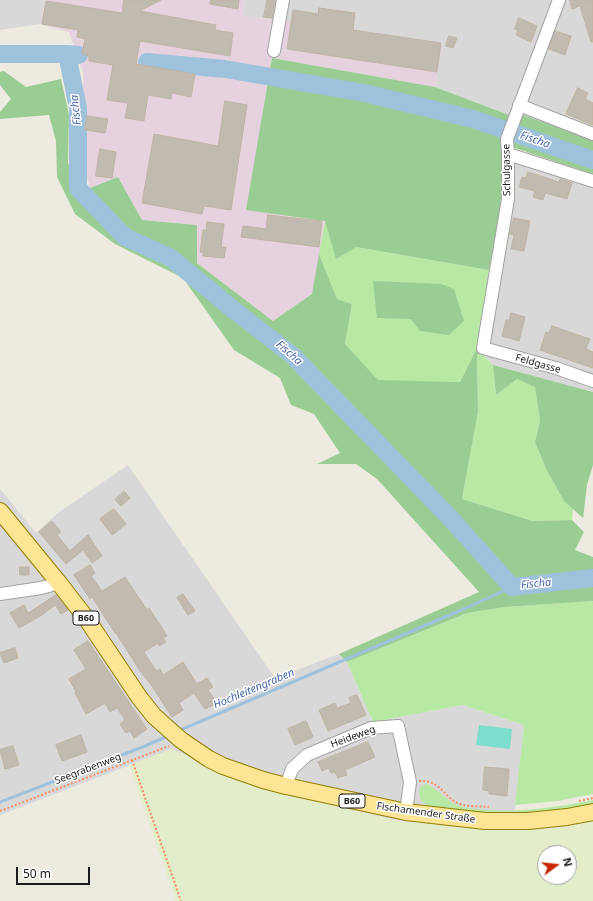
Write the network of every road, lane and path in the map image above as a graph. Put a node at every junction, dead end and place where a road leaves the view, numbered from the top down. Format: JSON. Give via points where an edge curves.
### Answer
{"nodes":[{"id":1,"x":283,"y":0,"type":"edge"},
{"id":2,"x":559,"y":0,"type":"edge"},
{"id":3,"x":274,"y":51,"type":"dead end"},
{"id":4,"x":519,"y":105,"type":"junction"},
{"id":5,"x":593,"y":134,"type":"edge"},
{"id":6,"x":508,"y":154,"type":"junction"},
{"id":7,"x":593,"y":181,"type":"edge"},
{"id":8,"x":483,"y":348,"type":"joint"},
{"id":9,"x":593,"y":381,"type":"edge"},
{"id":10,"x":0,"y":511,"type":"edge"},
{"id":11,"x":59,"y":583,"type":"junction"},
{"id":12,"x":0,"y":594,"type":"edge"},
{"id":13,"x":175,"y":735,"type":"junction"},
{"id":14,"x":132,"y":760,"type":"junction"},
{"id":15,"x":410,"y":782,"type":"junction"},
{"id":16,"x":286,"y":786,"type":"junction"},
{"id":17,"x":593,"y":798,"type":"edge"},
{"id":18,"x":574,"y":802,"type":"dead end"},
{"id":19,"x":495,"y":808,"type":"dead end"},
{"id":20,"x":0,"y":811,"type":"edge"},
{"id":21,"x":406,"y":812,"type":"junction"},
{"id":22,"x":593,"y":812,"type":"edge"},
{"id":23,"x":181,"y":901,"type":"edge"}],
"edges":[{"from":1,"to":3,"type":"street"},
{"from":2,"to":4,"type":"street","name":"Schulgasse"},
{"from":4,"to":5,"type":"street"},
{"from":4,"to":6,"type":"street","name":"Schulgasse","via":[[507,139]]},
{"from":6,"to":7,"type":"street"},
{"from":6,"to":8,"type":"street","name":"Schulgasse","via":[[508,199]]},
{"from":8,"to":9,"type":"street","name":"Feldgasse"},
{"from":10,"to":11,"type":"main road","name":"Fischamender Straße","number":"B60"},
{"from":11,"to":12,"type":"street"},
{"from":11,"to":13,"type":"main road","name":"Fischamender Straße","number":"B60","via":[[139,697],[154,716]]},
{"from":13,"to":14,"type":"path","name":"Seegrabenweg"},
{"from":13,"to":16,"type":"main road","name":"Fischamender Straße","number":"B60","via":[[223,766]]},
{"from":14,"to":20,"type":"path","name":"Seegrabenweg"},
{"from":14,"to":23,"type":"path"},
{"from":15,"to":16,"type":"street","name":"Heideweg","via":[[398,726],[371,728],[307,755],[292,769]]},
{"from":15,"to":19,"type":"path","via":[[425,781],[437,784],[460,804]]},
{"from":15,"to":21,"type":"street","name":"Heideweg"},
{"from":16,"to":21,"type":"main road","name":"Fischamender Straße","number":"B60"},
{"from":17,"to":18,"type":"path"},
{"from":21,"to":22,"type":"main road","name":"Fischamender Straße","number":"B60","via":[[485,821],[528,821]]}]}
